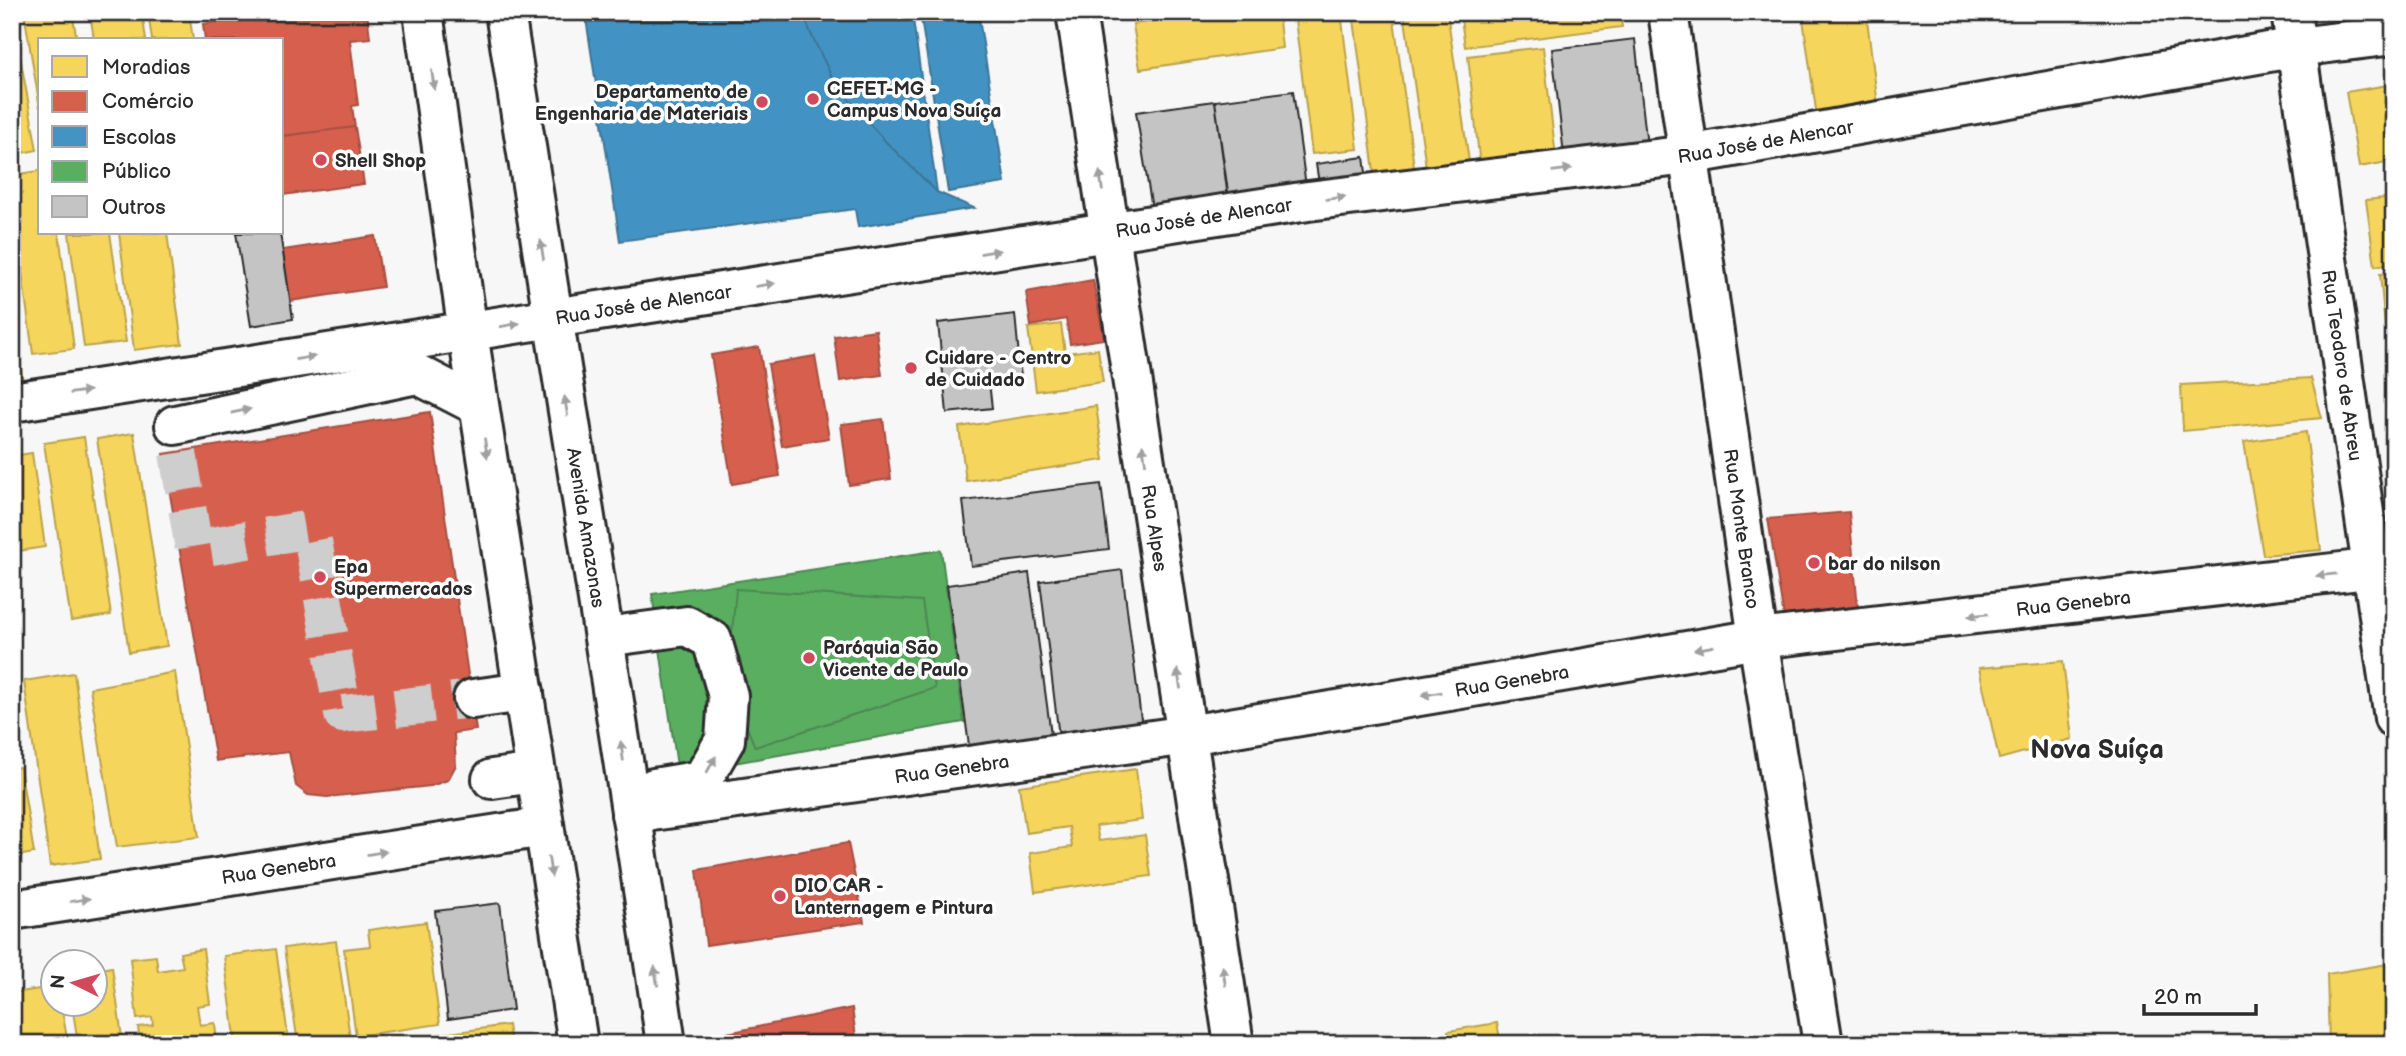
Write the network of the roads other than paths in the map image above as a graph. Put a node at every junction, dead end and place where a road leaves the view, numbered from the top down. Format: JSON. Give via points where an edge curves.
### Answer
{"nodes":[{"id":1,"x":423,"y":12,"type":"edge"},
{"id":2,"x":505,"y":12,"type":"edge"},
{"id":3,"x":1076,"y":12,"type":"edge"},
{"id":4,"x":1668,"y":12,"type":"edge"},
{"id":5,"x":2294,"y":29,"type":"edge"},
{"id":6,"x":2394,"y":35,"type":"edge"},
{"id":7,"x":1688,"y":155,"type":"junction"},
{"id":8,"x":1109,"y":234,"type":"junction"},
{"id":9,"x":552,"y":318,"type":"junction"},
{"id":10,"x":468,"y":332,"type":"junction"},
{"id":11,"x":166,"y":380,"type":"junction"},
{"id":12,"x":12,"y":402,"type":"edge"},
{"id":13,"x":479,"y":406,"type":"junction"},
{"id":14,"x":2382,"y":568,"type":"edge"},
{"id":15,"x":605,"y":637,"type":"junction"},
{"id":16,"x":1758,"y":639,"type":"junction"},
{"id":17,"x":524,"y":692,"type":"junction"},
{"id":18,"x":473,"y":699,"type":"tunnel mouth"},
{"id":19,"x":2394,"y":718,"type":"edge"},
{"id":20,"x":1188,"y":735,"type":"junction"},
{"id":21,"x":535,"y":773,"type":"junction"},
{"id":22,"x":492,"y":779,"type":"dead end"},
{"id":23,"x":629,"y":803,"type":"junction"},
{"id":24,"x":544,"y":827,"type":"junction"},
{"id":25,"x":12,"y":910,"type":"edge"},
{"id":26,"x":578,"y":1044,"type":"edge"},
{"id":27,"x":666,"y":1044,"type":"edge"},
{"id":28,"x":1234,"y":1044,"type":"edge"},
{"id":29,"x":1824,"y":1044,"type":"edge"}],
"edges":[{"from":1,"to":10,"type":"street","one_way":true},
{"from":9,"to":2,"type":"street","name":"Avenida Amazonas","one_way":true},
{"from":8,"to":3,"type":"street","name":"Rua Alpes","one_way":true},
{"from":4,"to":7,"type":"street","name":"Rua Monte Branco"},
{"from":5,"to":6,"type":"street","name":"Rua José de Alencar"},
{"from":5,"to":7,"type":"street","name":"Rua José de Alencar"},
{"from":5,"to":14,"type":"street","name":"Rua Teodoro de Abreu"},
{"from":8,"to":7,"type":"street","name":"Rua José de Alencar","one_way":true,"via":[[1308,201]]},
{"from":7,"to":16,"type":"street","name":"Rua Monte Branco"},
{"from":9,"to":8,"type":"street","name":"Rua José de Alencar","one_way":true},
{"from":20,"to":8,"type":"street","name":"Rua Alpes","one_way":true},
{"from":10,"to":9,"type":"street","name":"Rua José de Alencar","one_way":true},
{"from":15,"to":9,"type":"street","name":"Avenida Amazonas","one_way":true},
{"from":11,"to":10,"type":"street","name":"Rua José de Alencar","one_way":true},
{"from":10,"to":13,"type":"street"},
{"from":12,"to":11,"type":"street","name":"Rua José de Alencar","one_way":true},
{"from":11,"to":13,"type":"street","one_way":true,"via":[[176,439],[417,374]]},
{"from":13,"to":17,"type":"street","one_way":true},
{"from":14,"to":16,"type":"street","name":"Rua Genebra","one_way":true},
{"from":14,"to":19,"type":"street","name":"Rua Teodoro de Abreu"},
{"from":23,"to":15,"type":"street","name":"Avenida Amazonas","one_way":true},
{"from":23,"to":15,"type":"street","one_way":true,"via":[[702,780],[725,740],[728,696],[712,640],[687,626]]},
{"from":16,"to":20,"type":"street","name":"Rua Genebra","one_way":true},
{"from":16,"to":29,"type":"street","name":"Rua Monte Branco"},
{"from":17,"to":18,"type":"street"},
{"from":17,"to":21,"type":"street"},
{"from":20,"to":23,"type":"street","name":"Rua Genebra"},
{"from":28,"to":20,"type":"street","name":"Rua Alpes","one_way":true},
{"from":21,"to":22,"type":"street"},
{"from":21,"to":24,"type":"street"},
{"from":27,"to":23,"type":"street","name":"Avenida Amazonas","one_way":true},
{"from":25,"to":24,"type":"street","name":"Rua Genebra","one_way":true},
{"from":24,"to":26,"type":"street","one_way":true}]}
